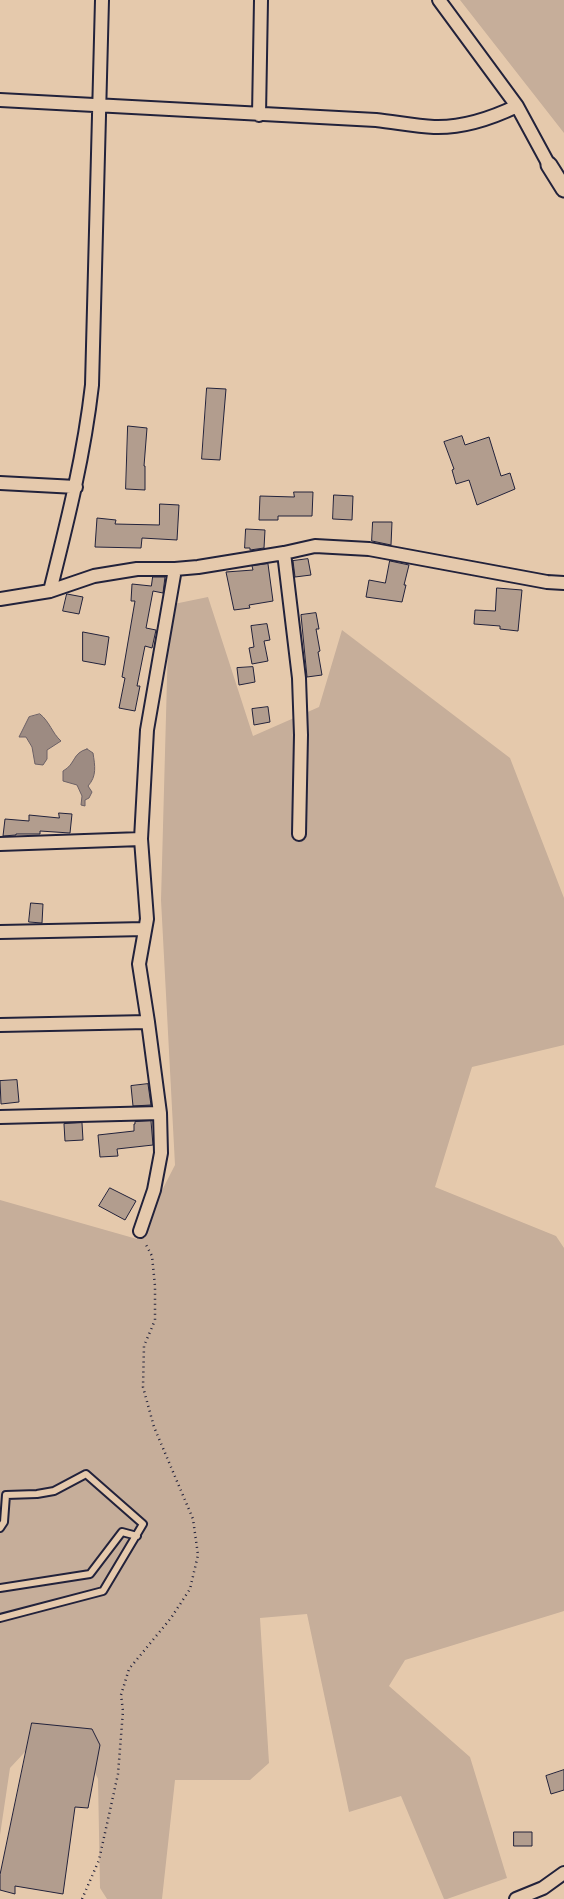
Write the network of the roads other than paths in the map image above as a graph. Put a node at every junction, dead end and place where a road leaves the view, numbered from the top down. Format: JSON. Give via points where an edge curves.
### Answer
{"nodes":[{"id":1,"x":102,"y":0,"type":"edge"},
{"id":2,"x":261,"y":0,"type":"edge"},
{"id":3,"x":439,"y":0,"type":"edge"},
{"id":4,"x":0,"y":100,"type":"edge"},
{"id":5,"x":99,"y":105,"type":"junction"},
{"id":6,"x":517,"y":106,"type":"junction"},
{"id":7,"x":259,"y":115,"type":"junction"},
{"id":8,"x":549,"y":165,"type":"joint"},
{"id":9,"x":564,"y":189,"type":"edge"},
{"id":10,"x":0,"y":483,"type":"edge"},
{"id":11,"x":76,"y":487,"type":"junction"},
{"id":12,"x":284,"y":553,"type":"junction"},
{"id":13,"x":175,"y":570,"type":"junction"},
{"id":14,"x":564,"y":583,"type":"edge"},
{"id":15,"x":50,"y":591,"type":"junction"},
{"id":16,"x":0,"y":600,"type":"edge"},
{"id":17,"x":299,"y":834,"type":"dead end"},
{"id":18,"x":141,"y":839,"type":"junction"},
{"id":19,"x":0,"y":844,"type":"edge"},
{"id":20,"x":145,"y":929,"type":"junction"},
{"id":21,"x":0,"y":932,"type":"edge"},
{"id":22,"x":148,"y":1022,"type":"junction"},
{"id":23,"x":0,"y":1025,"type":"edge"},
{"id":24,"x":160,"y":1113,"type":"junction"},
{"id":25,"x":0,"y":1117,"type":"edge"},
{"id":26,"x":140,"y":1231,"type":"road end"},
{"id":27,"x":0,"y":1528,"type":"edge"},
{"id":28,"x":137,"y":1536,"type":"junction"},
{"id":29,"x":0,"y":1588,"type":"edge"},
{"id":30,"x":0,"y":1618,"type":"edge"},
{"id":31,"x":564,"y":1873,"type":"edge"},
{"id":32,"x":516,"y":1899,"type":"edge"}],
"edges":[{"from":1,"to":5,"type":"street"},
{"from":2,"to":7,"type":"street"},
{"from":3,"to":6,"type":"street"},
{"from":4,"to":5,"type":"street"},
{"from":5,"to":7,"type":"street"},
{"from":5,"to":11,"type":"street","via":[[92,386]]},
{"from":6,"to":7,"type":"street","via":[[494,118],[435,127],[376,120]]},
{"from":6,"to":8,"type":"street"},
{"from":8,"to":9,"type":"street"},
{"from":10,"to":11,"type":"street"},
{"from":11,"to":15,"type":"street"},
{"from":12,"to":13,"type":"street"},
{"from":12,"to":14,"type":"street","via":[[315,546],[369,549]]},
{"from":12,"to":17,"type":"street","via":[[299,678]]},
{"from":13,"to":15,"type":"street","via":[[137,568],[94,576]]},
{"from":13,"to":18,"type":"street","via":[[147,730]]},
{"from":15,"to":16,"type":"street"},
{"from":18,"to":19,"type":"street"},
{"from":18,"to":20,"type":"street"},
{"from":20,"to":21,"type":"street"},
{"from":20,"to":22,"type":"street","via":[[139,964]]},
{"from":22,"to":23,"type":"street"},
{"from":22,"to":24,"type":"street"},
{"from":24,"to":25,"type":"street"},
{"from":24,"to":26,"type":"street","via":[[161,1153],[154,1190]]},
{"from":27,"to":28,"type":"lane","via":[[4,1522],[6,1494],[54,1491],[86,1474],[144,1524]]},
{"from":28,"to":29,"type":"lane","via":[[122,1532],[90,1574]]},
{"from":28,"to":30,"type":"lane","via":[[103,1591]]},
{"from":31,"to":32,"type":"street","via":[[543,1888]]}]}
